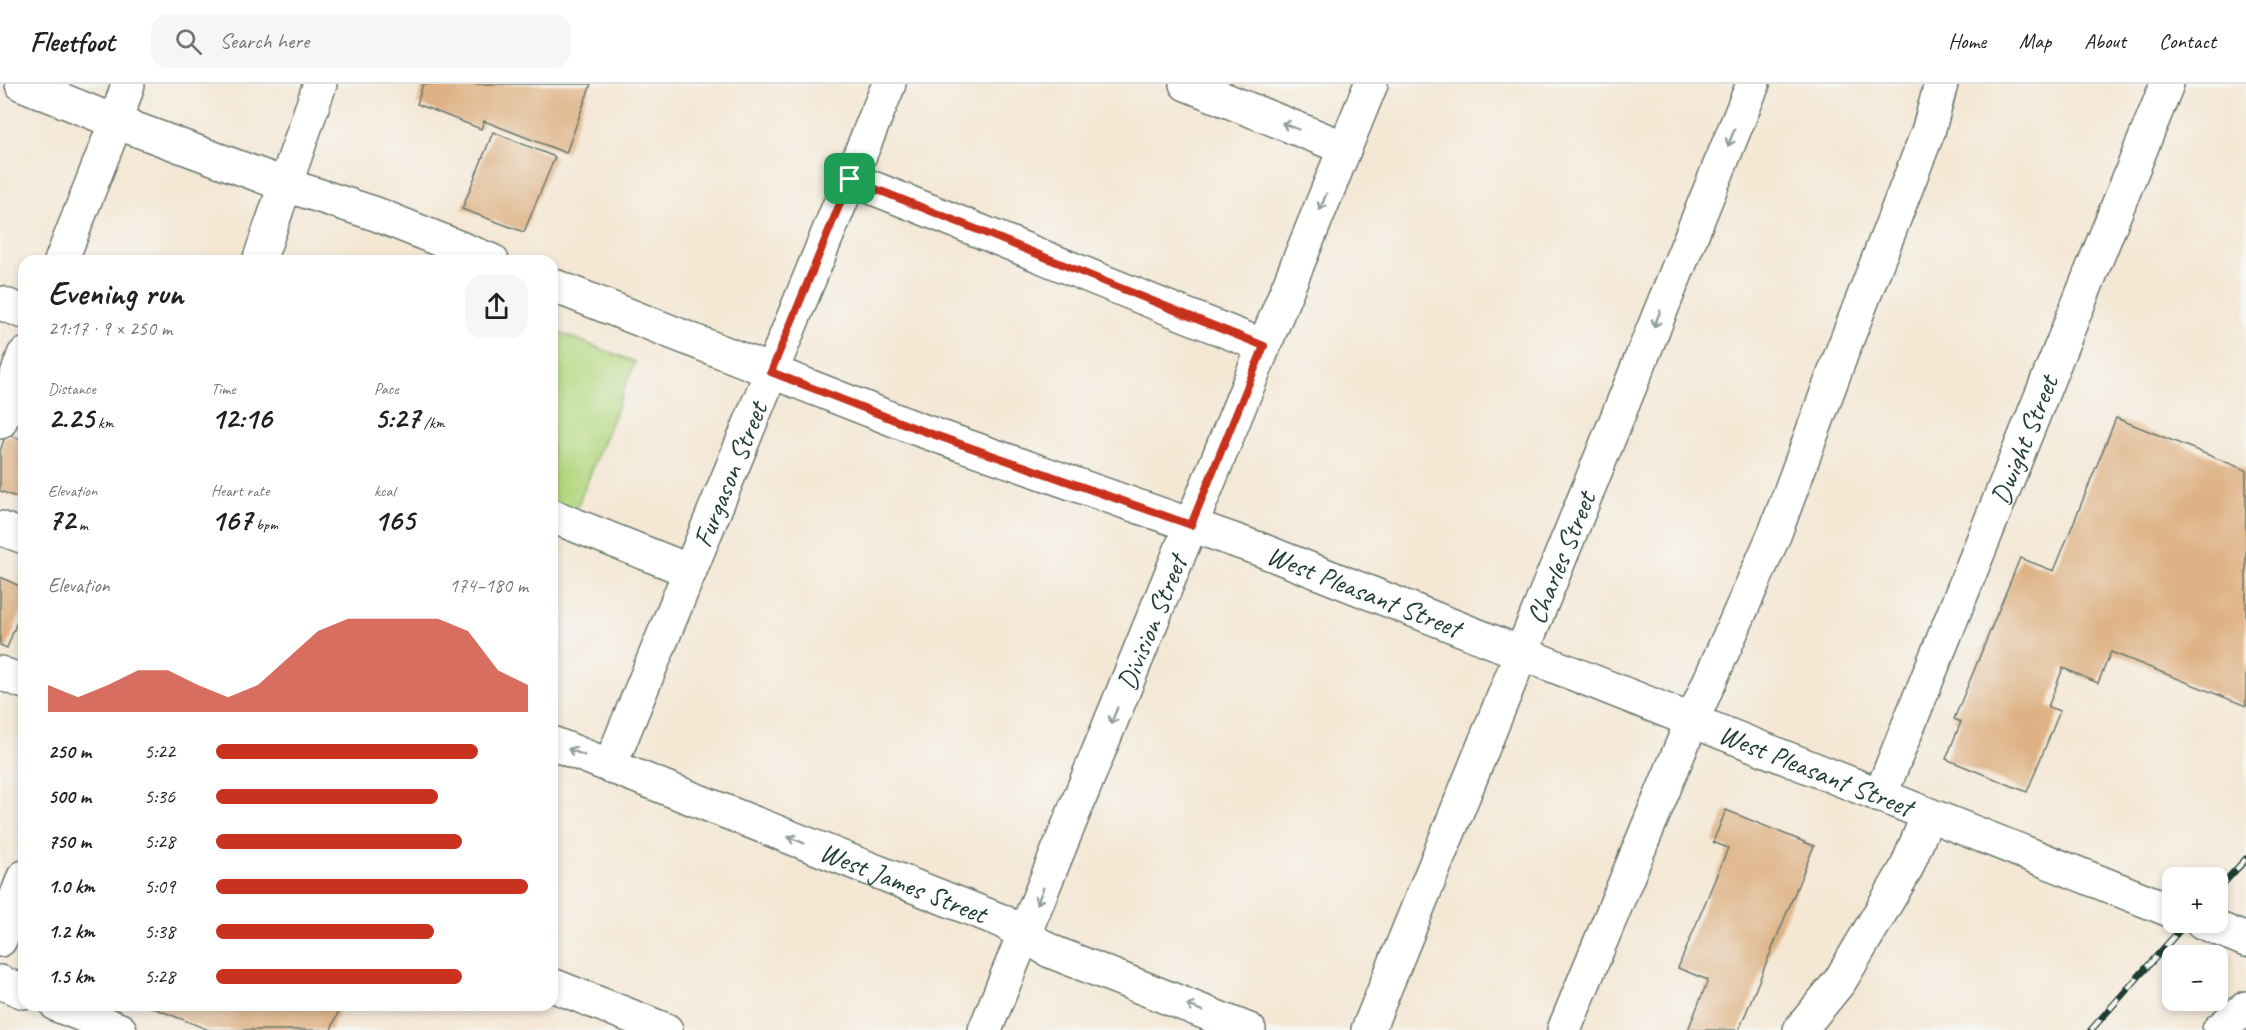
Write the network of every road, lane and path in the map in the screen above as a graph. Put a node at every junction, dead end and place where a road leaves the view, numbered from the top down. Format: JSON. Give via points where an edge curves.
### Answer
{"nodes":[{"id":1,"x":22,"y":84,"type":"edge"},
{"id":2,"x":128,"y":84,"type":"edge"},
{"id":3,"x":320,"y":84,"type":"edge"},
{"id":4,"x":889,"y":84,"type":"edge"},
{"id":5,"x":1186,"y":84,"type":"edge"},
{"id":6,"x":1371,"y":84,"type":"edge"},
{"id":7,"x":1753,"y":84,"type":"edge"},
{"id":8,"x":1941,"y":84,"type":"edge"},
{"id":9,"x":2167,"y":84,"type":"edge"},
{"id":10,"x":116,"y":122,"type":"junction"},
{"id":11,"x":1345,"y":148,"type":"junction"},
{"id":12,"x":850,"y":179,"type":"junction"},
{"id":13,"x":286,"y":185,"type":"junction"},
{"id":14,"x":63,"y":255,"type":"edge"},
{"id":15,"x":261,"y":255,"type":"edge"},
{"id":16,"x":477,"y":255,"type":"edge"},
{"id":17,"x":558,"y":287,"type":"edge"},
{"id":18,"x":0,"y":303,"type":"edge"},
{"id":19,"x":18,"y":310,"type":"edge"},
{"id":20,"x":1264,"y":346,"type":"junction"},
{"id":21,"x":18,"y":372,"type":"edge"},
{"id":22,"x":771,"y":372,"type":"junction"},
{"id":23,"x":0,"y":422,"type":"edge"},
{"id":24,"x":558,"y":518,"type":"edge"},
{"id":25,"x":1191,"y":525,"type":"junction"},
{"id":26,"x":0,"y":528,"type":"edge"},
{"id":27,"x":18,"y":535,"type":"edge"},
{"id":28,"x":690,"y":571,"type":"junction"},
{"id":29,"x":1520,"y":652,"type":"junction"},
{"id":30,"x":0,"y":674,"type":"edge"},
{"id":31,"x":18,"y":680,"type":"edge"},
{"id":32,"x":1692,"y":721,"type":"junction"},
{"id":33,"x":558,"y":745,"type":"edge"},
{"id":34,"x":610,"y":766,"type":"junction"},
{"id":35,"x":1880,"y":796,"type":"junction"},
{"id":36,"x":1928,"y":815,"type":"junction"},
{"id":37,"x":18,"y":893,"type":"edge"},
{"id":38,"x":2162,"y":907,"type":"edge"},
{"id":39,"x":2228,"y":933,"type":"edge"},
{"id":40,"x":1024,"y":936,"type":"junction"},
{"id":41,"x":0,"y":940,"type":"edge"},
{"id":42,"x":2246,"y":940,"type":"edge"},
{"id":43,"x":0,"y":982,"type":"edge"},
{"id":44,"x":558,"y":987,"type":"edge"},
{"id":45,"x":18,"y":990,"type":"edge"},
{"id":46,"x":2246,"y":1008,"type":"edge"},
{"id":47,"x":72,"y":1011,"type":"edge"},
{"id":48,"x":120,"y":1030,"type":"edge"},
{"id":49,"x":666,"y":1030,"type":"edge"},
{"id":50,"x":986,"y":1030,"type":"edge"},
{"id":51,"x":1249,"y":1030,"type":"edge"},
{"id":52,"x":1368,"y":1030,"type":"edge"},
{"id":53,"x":1564,"y":1030,"type":"edge"},
{"id":54,"x":1800,"y":1030,"type":"edge"},
{"id":55,"x":2219,"y":1030,"type":"edge"}],
"edges":[{"from":1,"to":10,"type":"street"},
{"from":2,"to":10,"type":"street"},
{"from":3,"to":13,"type":"street"},
{"from":4,"to":12,"type":"street","name":"Furgason Street"},
{"from":11,"to":5,"type":"street","one_way":true},
{"from":6,"to":11,"type":"street","name":"Division Street"},
{"from":7,"to":29,"type":"street","name":"Charles Street","one_way":true},
{"from":8,"to":32,"type":"street","via":[[1928,132],[1775,533]]},
{"from":9,"to":35,"type":"street","name":"Dwight Street"},
{"from":10,"to":13,"type":"street"},
{"from":10,"to":14,"type":"street"},
{"from":11,"to":20,"type":"street","name":"Division Street","one_way":true},
{"from":12,"to":20,"type":"street"},
{"from":12,"to":22,"type":"street","name":"Furgason Street"},
{"from":13,"to":15,"type":"street"},
{"from":13,"to":16,"type":"street","via":[[376,214]]},
{"from":17,"to":22,"type":"street","name":"West Pleasant Street"},
{"from":18,"to":19,"type":"street"},
{"from":20,"to":25,"type":"street","name":"Division Street"},
{"from":21,"to":23,"type":"street"},
{"from":22,"to":25,"type":"street","name":"West Pleasant Street","via":[[915,428]]},
{"from":22,"to":28,"type":"street","name":"Furgason Street"},
{"from":24,"to":28,"type":"street"},
{"from":25,"to":29,"type":"street","name":"West Pleasant Street"},
{"from":25,"to":40,"type":"street","name":"Division Street","one_way":true},
{"from":26,"to":27,"type":"street"},
{"from":28,"to":34,"type":"street","name":"Furgason Street"},
{"from":29,"to":32,"type":"street","name":"West Pleasant Street"},
{"from":29,"to":52,"type":"street","name":"Charles Street"},
{"from":30,"to":31,"type":"street"},
{"from":32,"to":35,"type":"street","name":"West Pleasant Street"},
{"from":32,"to":53,"type":"street"},
{"from":34,"to":33,"type":"street","name":"West James Street","one_way":true},
{"from":40,"to":34,"type":"street","name":"West James Street","one_way":true,"via":[[1002,921]]},
{"from":35,"to":36,"type":"street","name":"West Pleasant Street"},
{"from":36,"to":38,"type":"street","name":"West Pleasant Street"},
{"from":36,"to":54,"type":"street","via":[[1906,869],[1840,981]]},
{"from":37,"to":41,"type":"street"},
{"from":39,"to":42,"type":"street"},
{"from":40,"to":50,"type":"street","name":"Division Street"},
{"from":51,"to":40,"type":"street","name":"West James Street","one_way":true,"via":[[1050,951]]},
{"from":43,"to":45,"type":"street"},
{"from":44,"to":49,"type":"street"},
{"from":46,"to":55,"type":"street"},
{"from":47,"to":48,"type":"street"}]}
